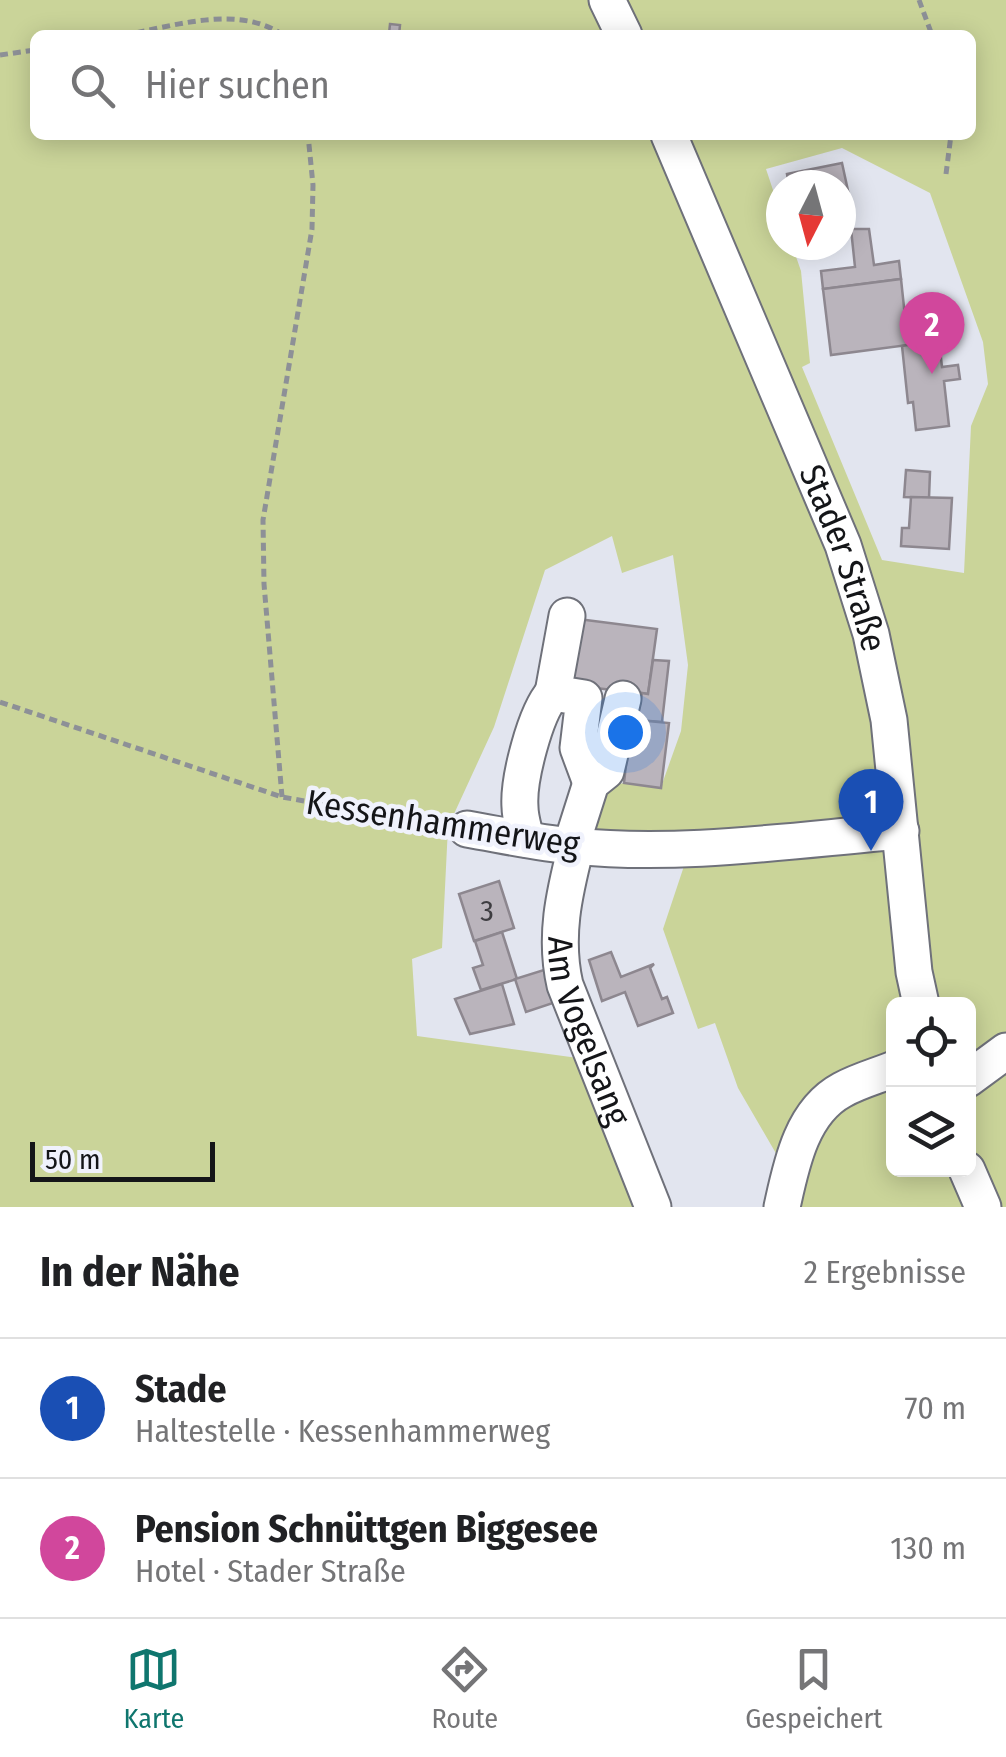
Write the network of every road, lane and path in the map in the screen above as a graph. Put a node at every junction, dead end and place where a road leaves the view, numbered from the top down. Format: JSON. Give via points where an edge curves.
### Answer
{"nodes":[{"id":1,"x":607,"y":0,"type":"edge"},
{"id":2,"x":918,"y":0,"type":"edge"},
{"id":3,"x":153,"y":30,"type":"edge"},
{"id":4,"x":276,"y":30,"type":"edge"},
{"id":5,"x":622,"y":30,"type":"edge"},
{"id":6,"x":930,"y":30,"type":"edge"},
{"id":7,"x":30,"y":51,"type":"edge"},
{"id":8,"x":0,"y":55,"type":"edge"},
{"id":9,"x":309,"y":140,"type":"edge"},
{"id":10,"x":671,"y":140,"type":"edge"},
{"id":11,"x":949,"y":140,"type":"edge"},
{"id":12,"x":946,"y":174,"type":"dead end"},
{"id":13,"x":567,"y":616,"type":"dead end"},
{"id":14,"x":553,"y":693,"type":"junction"},
{"id":15,"x":624,"y":699,"type":"dead end"},
{"id":16,"x":0,"y":702,"type":"edge"},
{"id":17,"x":591,"y":783,"type":"junction"},
{"id":18,"x":282,"y":798,"type":"junction"},
{"id":19,"x":467,"y":829,"type":"joint"},
{"id":20,"x":901,"y":831,"type":"junction"},
{"id":21,"x":526,"y":839,"type":"junction"},
{"id":22,"x":573,"y":846,"type":"junction"},
{"id":23,"x":919,"y":997,"type":"edge"},
{"id":24,"x":1006,"y":1051,"type":"edge"},
{"id":25,"x":886,"y":1072,"type":"edge"},
{"id":26,"x":976,"y":1073,"type":"edge"},
{"id":27,"x":970,"y":1177,"type":"edge"},
{"id":28,"x":653,"y":1207,"type":"edge"},
{"id":29,"x":782,"y":1207,"type":"edge"},
{"id":30,"x":984,"y":1207,"type":"edge"}],
"edges":[{"from":1,"to":5,"type":"street"},
{"from":2,"to":6,"type":"path"},
{"from":3,"to":4,"type":"path","via":[[243,19]]},
{"from":7,"to":8,"type":"path"},
{"from":9,"to":18,"type":"path","via":[[312,229],[263,520]]},
{"from":10,"to":20,"type":"street","name":"Stader Straße","via":[[843,545],[871,634]]},
{"from":11,"to":12,"type":"path"},
{"from":13,"to":14,"type":"street"},
{"from":14,"to":17,"type":"street","via":[[584,698],[578,748]]},
{"from":14,"to":21,"type":"street","via":[[526,762],[519,806]]},
{"from":15,"to":17,"type":"street","name":"Am Vogelsang","via":[[606,771]]},
{"from":16,"to":18,"type":"path","name":"Kessenhammerweg"},
{"from":17,"to":22,"type":"street","name":"Am Vogelsang"},
{"from":18,"to":19,"type":"path","name":"Kessenhammerweg"},
{"from":19,"to":21,"type":"street","name":"Kessenhammerweg"},
{"from":20,"to":22,"type":"street","name":"Kessenhammerweg","via":[[690,848]]},
{"from":20,"to":23,"type":"street","name":"Stader Straße"},
{"from":21,"to":22,"type":"street","name":"Kessenhammerweg"},
{"from":22,"to":28,"type":"street","name":"Am Vogelsang","via":[[560,961],[565,985]]},
{"from":24,"to":26,"type":"street"},
{"from":25,"to":29,"type":"street","via":[[839,1091],[820,1108],[796,1151]]},
{"from":27,"to":30,"type":"street"}]}
